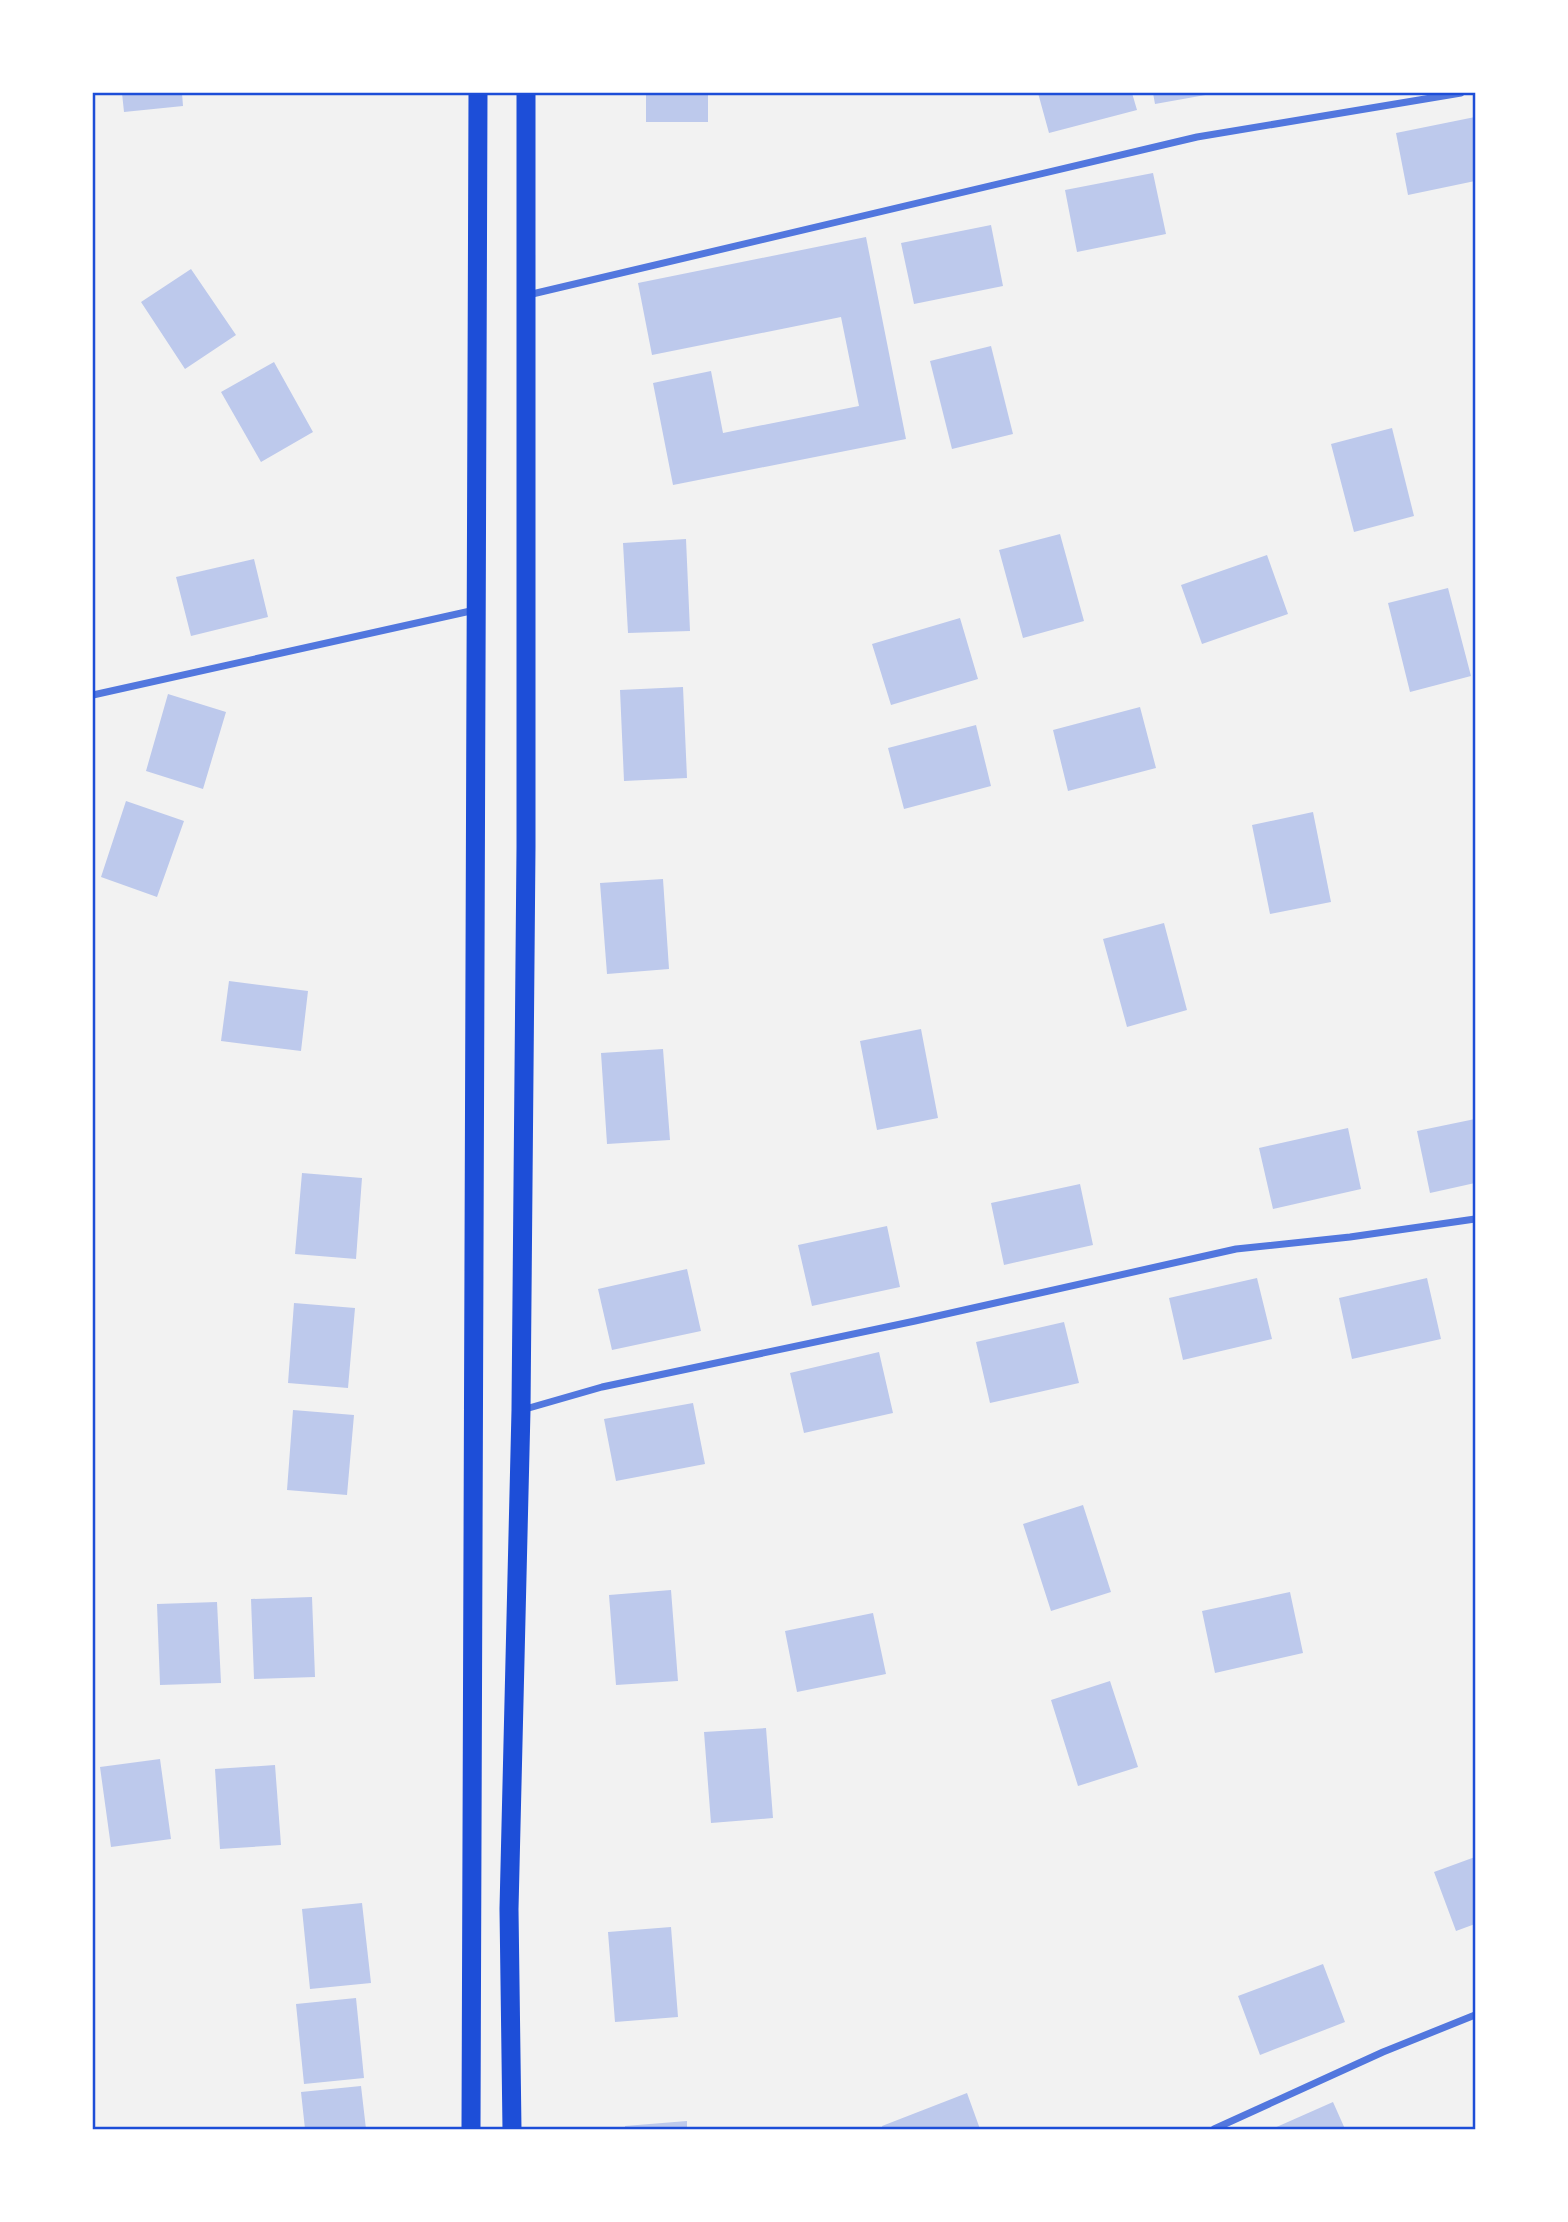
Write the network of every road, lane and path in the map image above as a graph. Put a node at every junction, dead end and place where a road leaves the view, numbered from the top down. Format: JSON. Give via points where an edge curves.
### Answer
{"nodes":[{"id":1,"x":478,"y":93,"type":"edge"},
{"id":2,"x":526,"y":93,"type":"edge"},
{"id":3,"x":1461,"y":93,"type":"edge"},
{"id":4,"x":526,"y":295,"type":"junction"},
{"id":5,"x":475,"y":610,"type":"junction"},
{"id":6,"x":93,"y":695,"type":"edge"},
{"id":7,"x":1475,"y":1219,"type":"edge"},
{"id":8,"x":522,"y":1410,"type":"junction"},
{"id":9,"x":1475,"y":2015,"type":"edge"},
{"id":10,"x":471,"y":2129,"type":"edge"},
{"id":11,"x":512,"y":2129,"type":"edge"},
{"id":12,"x":1214,"y":2129,"type":"edge"}],
"edges":[{"from":1,"to":5,"type":"highway"},
{"from":2,"to":4,"type":"highway"},
{"from":3,"to":4,"type":"street","via":[[1197,137]]},
{"from":4,"to":8,"type":"highway"},
{"from":5,"to":6,"type":"street"},
{"from":5,"to":10,"type":"highway"},
{"from":7,"to":8,"type":"street","via":[[1236,1249],[602,1387]]},
{"from":8,"to":11,"type":"highway","via":[[509,1909]]},
{"from":9,"to":12,"type":"street"}]}
